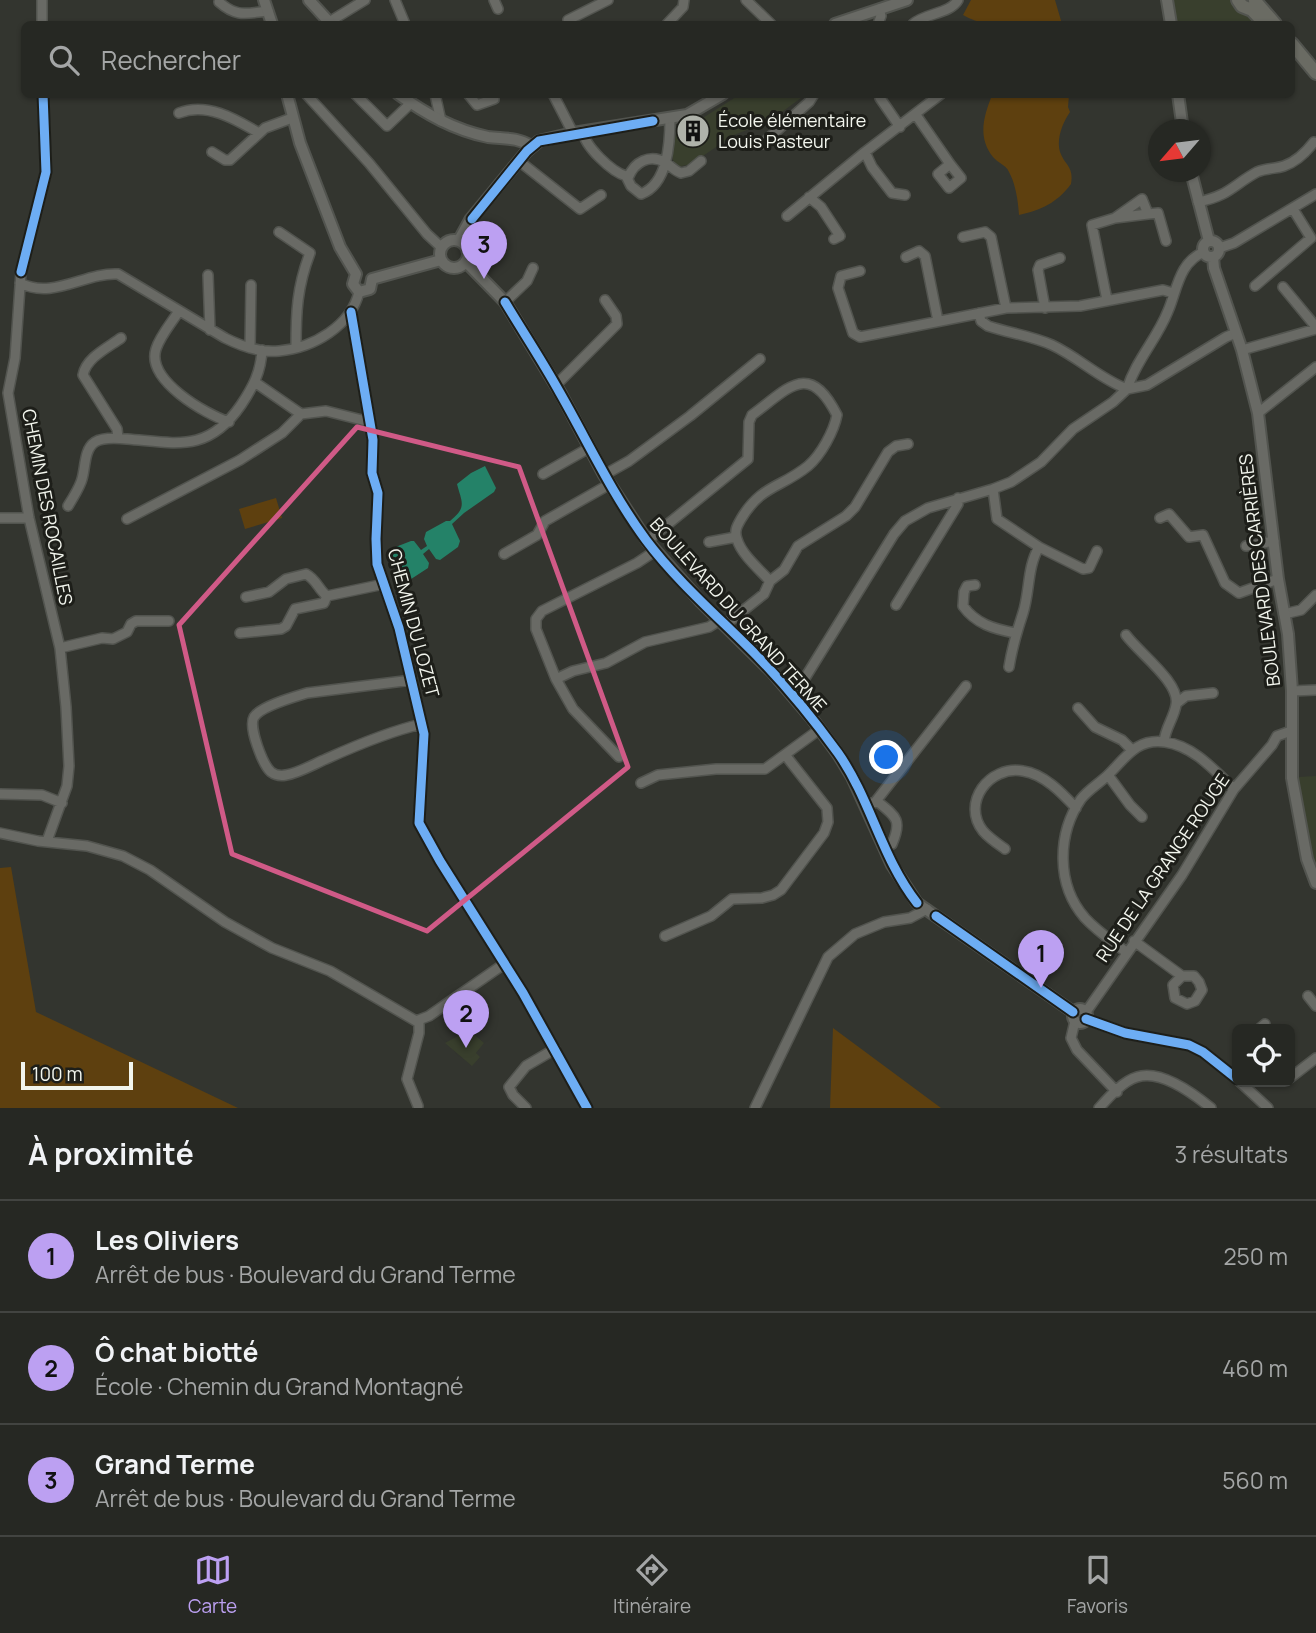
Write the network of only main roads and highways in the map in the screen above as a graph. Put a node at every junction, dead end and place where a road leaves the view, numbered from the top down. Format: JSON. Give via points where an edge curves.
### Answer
{"nodes":[{"id":1,"x":1249,"y":2,"type":"edge"},
{"id":2,"x":1263,"y":21,"type":"edge"},
{"id":3,"x":1271,"y":21,"type":"edge"},
{"id":4,"x":1295,"y":48,"type":"edge"},
{"id":5,"x":1295,"y":58,"type":"edge"},
{"id":6,"x":1316,"y":73,"type":"edge"},
{"id":7,"x":1316,"y":83,"type":"edge"}],
"edges":[{"from":1,"to":2,"type":"main road"},
{"from":1,"to":3,"type":"main road"},
{"from":4,"to":6,"type":"main road"},
{"from":5,"to":7,"type":"main road"}]}
